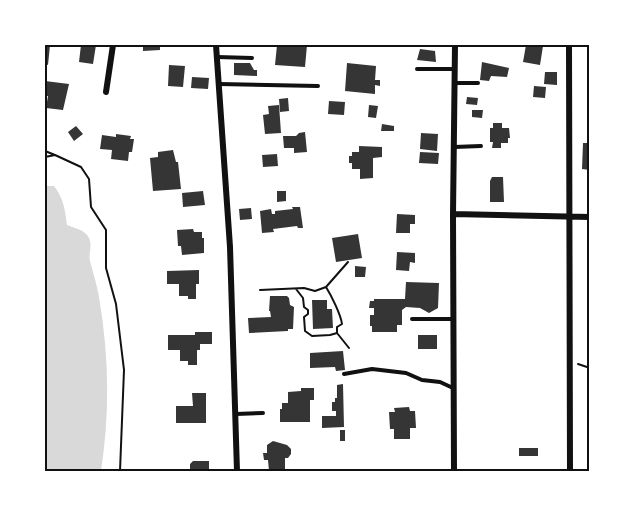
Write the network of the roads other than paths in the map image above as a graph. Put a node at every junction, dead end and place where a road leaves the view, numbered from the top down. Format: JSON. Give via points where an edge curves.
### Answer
{"nodes":[{"id":1,"x":113,"y":45,"type":"edge"},
{"id":2,"x":216,"y":45,"type":"edge"},
{"id":3,"x":455,"y":45,"type":"edge"},
{"id":4,"x":569,"y":45,"type":"edge"},
{"id":5,"x":217,"y":57,"type":"junction"},
{"id":6,"x":252,"y":58,"type":"dead end"},
{"id":7,"x":417,"y":69,"type":"dead end"},
{"id":8,"x":455,"y":69,"type":"junction"},
{"id":9,"x":454,"y":83,"type":"junction"},
{"id":10,"x":478,"y":83,"type":"dead end"},
{"id":11,"x":219,"y":84,"type":"junction"},
{"id":12,"x":318,"y":86,"type":"dead end"},
{"id":13,"x":106,"y":92,"type":"dead end"},
{"id":14,"x":481,"y":146,"type":"dead end"},
{"id":15,"x":454,"y":147,"type":"junction"},
{"id":16,"x":453,"y":214,"type":"junction"},
{"id":17,"x":569,"y":217,"type":"junction"},
{"id":18,"x":590,"y":217,"type":"edge"},
{"id":19,"x":412,"y":319,"type":"dead end"},
{"id":20,"x":453,"y":319,"type":"junction"},
{"id":21,"x":344,"y":374,"type":"dead end"},
{"id":22,"x":453,"y":388,"type":"junction"},
{"id":23,"x":262,"y":413,"type":"dead end"},
{"id":24,"x":236,"y":414,"type":"junction"},
{"id":25,"x":237,"y":471,"type":"edge"},
{"id":26,"x":454,"y":471,"type":"edge"},
{"id":27,"x":570,"y":471,"type":"edge"}],
"edges":[{"from":1,"to":13,"type":"street"},
{"from":2,"to":5,"type":"street"},
{"from":3,"to":8,"type":"street"},
{"from":4,"to":17,"type":"street"},
{"from":5,"to":6,"type":"lane"},
{"from":5,"to":11,"type":"street"},
{"from":7,"to":8,"type":"lane"},
{"from":8,"to":9,"type":"street"},
{"from":9,"to":10,"type":"lane"},
{"from":9,"to":15,"type":"street"},
{"from":11,"to":12,"type":"lane"},
{"from":11,"to":24,"type":"street","via":[[231,258]]},
{"from":14,"to":15,"type":"lane"},
{"from":15,"to":16,"type":"street"},
{"from":16,"to":17,"type":"street"},
{"from":16,"to":20,"type":"street"},
{"from":17,"to":18,"type":"street"},
{"from":17,"to":27,"type":"street"},
{"from":19,"to":20,"type":"lane"},
{"from":20,"to":22,"type":"street"},
{"from":21,"to":22,"type":"lane","via":[[372,369],[406,373]]},
{"from":22,"to":26,"type":"street"},
{"from":23,"to":24,"type":"lane"},
{"from":24,"to":25,"type":"street"}]}
